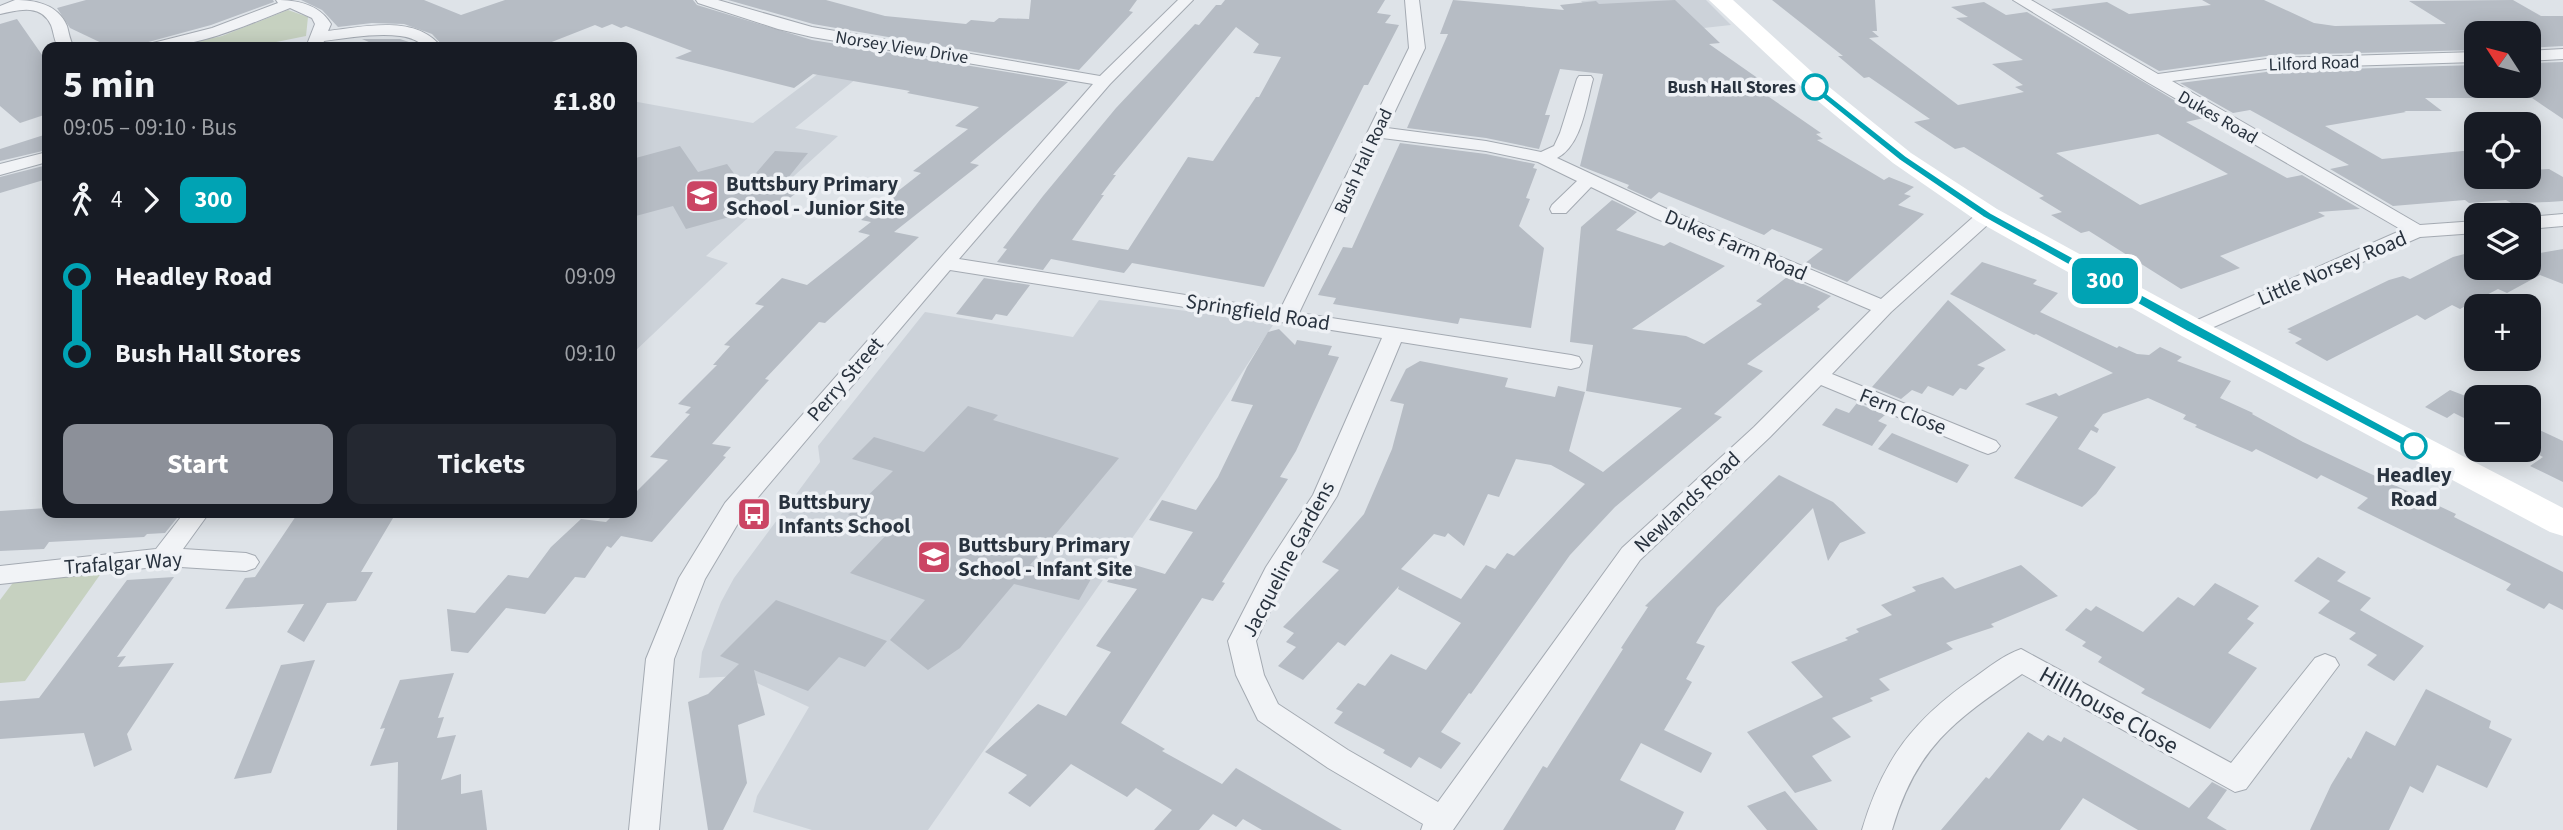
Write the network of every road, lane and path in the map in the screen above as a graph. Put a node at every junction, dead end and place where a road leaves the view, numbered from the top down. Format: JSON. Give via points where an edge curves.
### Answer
{"nodes":[{"id":1,"x":703,"y":0,"type":"edge"},
{"id":2,"x":1186,"y":0,"type":"edge"},
{"id":3,"x":1412,"y":0,"type":"edge"},
{"id":4,"x":1720,"y":0,"type":"edge"},
{"id":5,"x":2020,"y":0,"type":"edge"},
{"id":6,"x":25,"y":1,"type":"edge"},
{"id":7,"x":287,"y":1,"type":"edge"},
{"id":8,"x":0,"y":10,"type":"edge"},
{"id":9,"x":62,"y":42,"type":"edge"},
{"id":10,"x":174,"y":42,"type":"edge"},
{"id":11,"x":317,"y":42,"type":"edge"},
{"id":12,"x":430,"y":42,"type":"edge"},
{"id":13,"x":2563,"y":54,"type":"edge"},
{"id":14,"x":2541,"y":55,"type":"edge"},
{"id":15,"x":2464,"y":57,"type":"edge"},
{"id":16,"x":1585,"y":79,"type":"dead end"},
{"id":17,"x":2153,"y":79,"type":"junction"},
{"id":18,"x":1104,"y":81,"type":"junction"},
{"id":19,"x":1377,"y":132,"type":"junction"},
{"id":20,"x":42,"y":157,"type":"edge"},
{"id":21,"x":1543,"y":158,"type":"junction"},
{"id":22,"x":0,"y":170,"type":"edge"},
{"id":23,"x":1588,"y":180,"type":"junction"},
{"id":24,"x":1559,"y":209,"type":"dead end"},
{"id":25,"x":1987,"y":215,"type":"junction"},
{"id":26,"x":2563,"y":220,"type":"edge"},
{"id":27,"x":2541,"y":222,"type":"edge"},
{"id":28,"x":2464,"y":228,"type":"edge"},
{"id":29,"x":2417,"y":231,"type":"junction"},
{"id":30,"x":946,"y":263,"type":"junction"},
{"id":31,"x":1884,"y":308,"type":"junction"},
{"id":32,"x":1287,"y":317,"type":"junction"},
{"id":33,"x":2193,"y":329,"type":"junction"},
{"id":34,"x":1394,"y":334,"type":"junction"},
{"id":35,"x":1571,"y":362,"type":"dead end"},
{"id":36,"x":1818,"y":376,"type":"junction"},
{"id":37,"x":1988,"y":446,"type":"dead end"},
{"id":38,"x":193,"y":518,"type":"edge"},
{"id":39,"x":2563,"y":523,"type":"edge"},
{"id":40,"x":164,"y":556,"type":"junction"},
{"id":41,"x":246,"y":562,"type":"dead end"},
{"id":42,"x":0,"y":575,"type":"edge"},
{"id":43,"x":2325,"y":665,"type":"dead end"},
{"id":44,"x":1439,"y":825,"type":"edge"},
{"id":45,"x":644,"y":830,"type":"edge"},
{"id":46,"x":1877,"y":830,"type":"edge"}],
"edges":[{"from":1,"to":18,"type":"street","name":"Norsey View Drive","via":[[783,26]]},
{"from":2,"to":18,"type":"street","name":"Perry Street"},
{"from":3,"to":19,"type":"street","name":"Bush Hall Road","via":[[1417,48]]},
{"from":4,"to":25,"type":"main road","via":[[1902,158]]},
{"from":5,"to":17,"type":"street","name":"Dukes Road"},
{"from":6,"to":8,"type":"street"},
{"from":6,"to":9,"type":"street","via":[[54,16]]},
{"from":7,"to":10,"type":"street","via":[[217,31]]},
{"from":7,"to":11,"type":"street","via":[[318,15],[323,23]]},
{"from":11,"to":12,"type":"street","via":[[380,31],[420,34]]},
{"from":13,"to":14,"type":"street"},
{"from":15,"to":17,"type":"street","name":"Lilford Road","via":[[2274,63]]},
{"from":16,"to":21,"type":"street","via":[[1569,134],[1561,149]]},
{"from":17,"to":29,"type":"street","name":"Dukes Road"},
{"from":18,"to":30,"type":"street","name":"Perry Street"},
{"from":19,"to":21,"type":"street","name":"Dukes Farm Road"},
{"from":19,"to":32,"type":"street","name":"Bush Hall Road"},
{"from":20,"to":22,"type":"street"},
{"from":21,"to":23,"type":"street","name":"Dukes Farm Road"},
{"from":23,"to":24,"type":"street"},
{"from":23,"to":31,"type":"street","name":"Dukes Farm Road"},
{"from":25,"to":31,"type":"street","name":"Newlands Road"},
{"from":25,"to":33,"type":"main road"},
{"from":26,"to":27,"type":"street"},
{"from":28,"to":29,"type":"street","name":"Little Norsey Road"},
{"from":29,"to":33,"type":"street","name":"Little Norsey Road"},
{"from":30,"to":32,"type":"street","name":"Springfield Road"},
{"from":30,"to":45,"type":"street","name":"Perry Street","via":[[734,509],[692,578],[660,659]]},
{"from":31,"to":36,"type":"street","name":"Newlands Road"},
{"from":32,"to":34,"type":"street","name":"Springfield Road"},
{"from":33,"to":39,"type":"main road"},
{"from":34,"to":35,"type":"street","name":"Springfield Road"},
{"from":34,"to":44,"type":"street","name":"Jacqueline Gardens","via":[[1325,496],[1275,574],[1242,641],[1250,676],[1268,712]]},
{"from":36,"to":37,"type":"street","name":"Fern Close"},
{"from":36,"to":44,"type":"street","name":"Newlands Road","via":[[1631,554]]},
{"from":38,"to":40,"type":"street"},
{"from":40,"to":41,"type":"street","name":"Trafalgar Way"},
{"from":40,"to":42,"type":"street","name":"Trafalgar Way"},
{"from":43,"to":46,"type":"street","name":"Hillhouse Close","via":[[2235,780],[2021,660],[1963,699],[1917,742],[1884,799]]}]}
